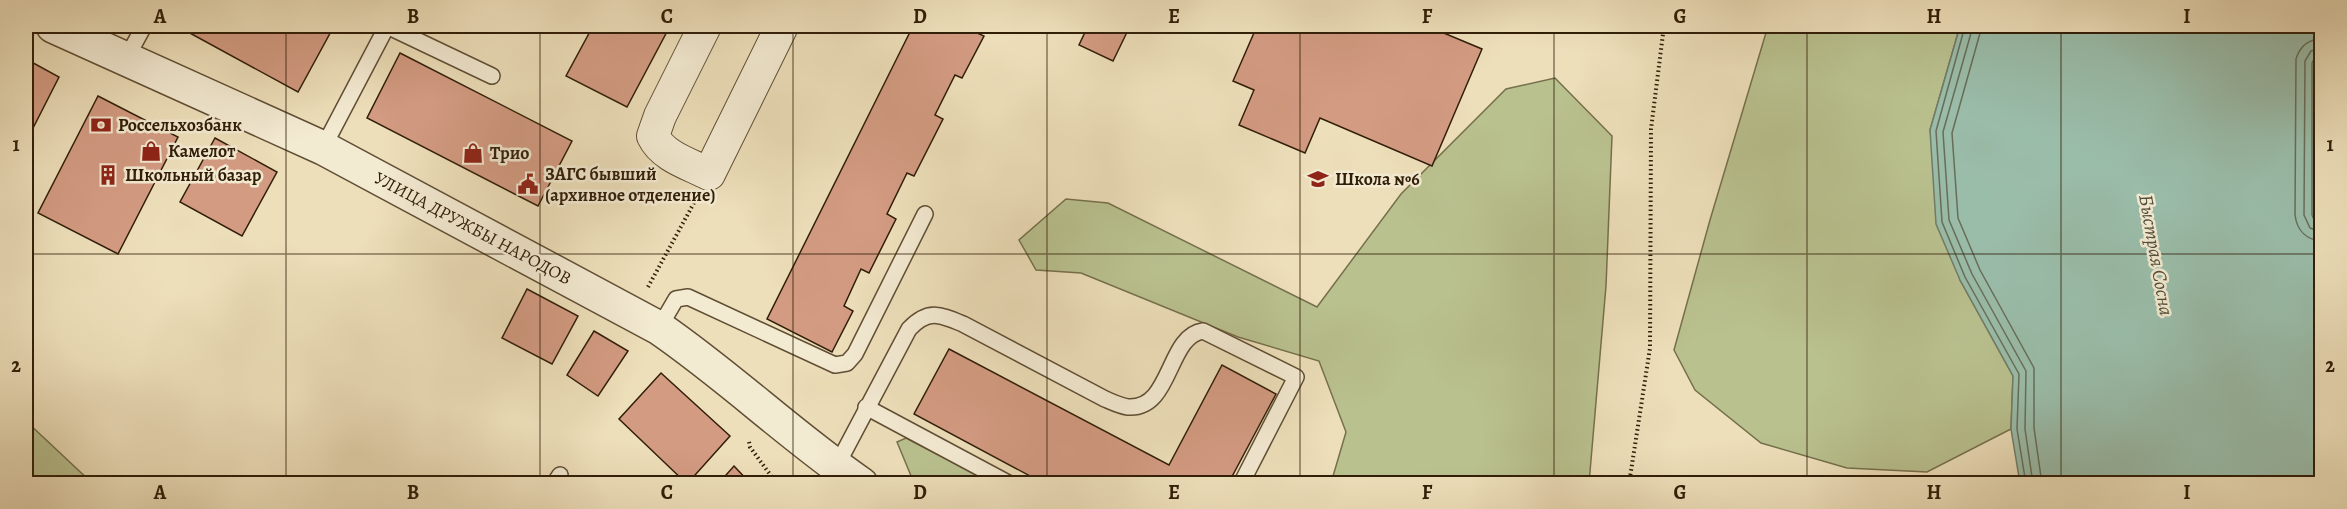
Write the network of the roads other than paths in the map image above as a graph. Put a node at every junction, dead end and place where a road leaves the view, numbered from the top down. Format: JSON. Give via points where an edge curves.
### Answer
{"nodes":[{"id":1,"x":52,"y":26,"type":"edge"},
{"id":2,"x":144,"y":26,"type":"edge"},
{"id":3,"x":387,"y":26,"type":"edge"},
{"id":4,"x":705,"y":26,"type":"edge"},
{"id":5,"x":782,"y":26,"type":"edge"},
{"id":6,"x":126,"y":58,"type":"junction"},
{"id":7,"x":492,"y":76,"type":"dead end"},
{"id":8,"x":323,"y":148,"type":"junction"},
{"id":9,"x":925,"y":214,"type":"dead end"},
{"id":10,"x":646,"y":321,"type":"junction"},
{"id":11,"x":866,"y":407,"type":"junction"},
{"id":12,"x":849,"y":475,"type":"edge"},
{"id":13,"x":1010,"y":483,"type":"edge"},
{"id":14,"x":1241,"y":483,"type":"edge"}],
"edges":[{"from":1,"to":6,"type":"street","name":"УЛИЦА ДРУЖБЫ НАРОДОВ"},
{"from":2,"to":6,"type":"lane"},
{"from":3,"to":7,"type":"lane"},
{"from":3,"to":8,"type":"lane"},
{"from":4,"to":5,"type":"street","via":[[653,136],[665,152],[709,174]]},
{"from":6,"to":8,"type":"street","name":"УЛИЦА ДРУЖБЫ НАРОДОВ"},
{"from":8,"to":10,"type":"street","name":"УЛИЦА ДРУЖБЫ НАРОДОВ"},
{"from":9,"to":10,"type":"lane","via":[[847,363],[835,365],[688,297],[676,299]]},
{"from":10,"to":12,"type":"street","name":"УЛИЦА ДРУЖБЫ НАРОДОВ","via":[[693,351]]},
{"from":11,"to":12,"type":"lane"},
{"from":11,"to":13,"type":"lane"},
{"from":11,"to":14,"type":"lane","via":[[909,329],[929,315],[941,315],[963,324],[1105,399],[1128,406],[1153,397],[1186,340],[1203,331],[1296,377]]}]}
